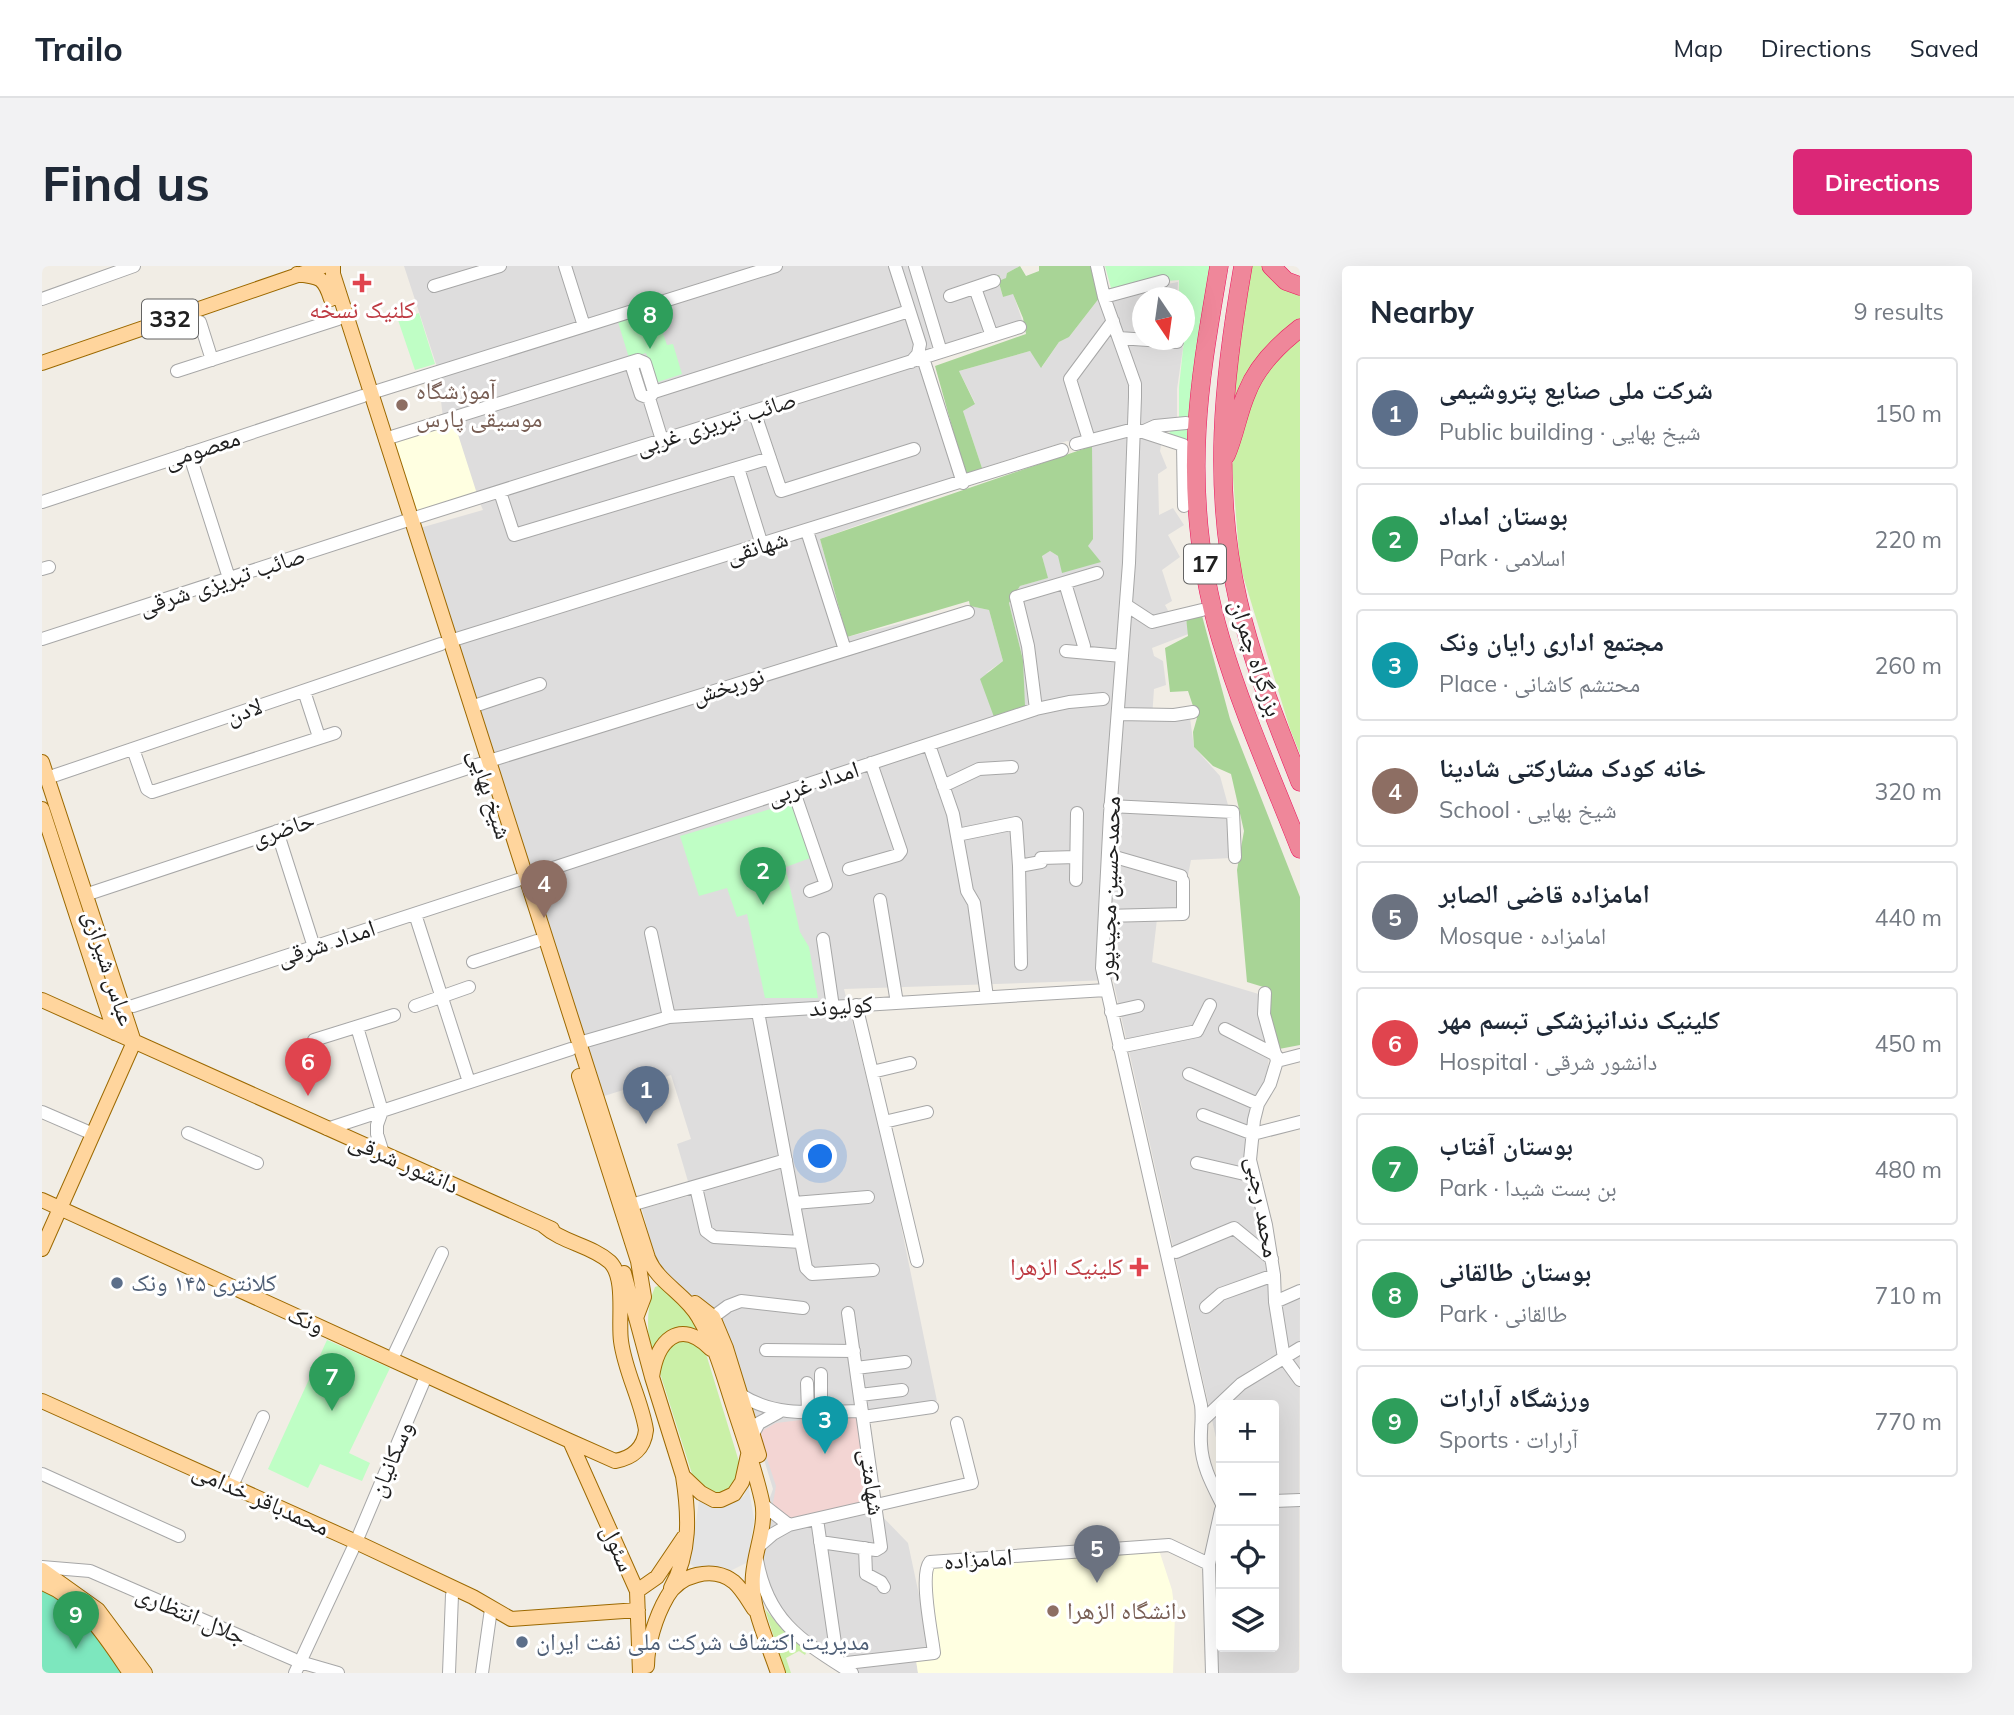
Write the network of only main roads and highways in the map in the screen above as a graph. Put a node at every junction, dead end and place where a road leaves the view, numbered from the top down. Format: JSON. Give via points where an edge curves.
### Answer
{"nodes":[{"id":1,"x":1219,"y":266,"type":"edge"},
{"id":2,"x":1243,"y":266,"type":"edge"},
{"id":3,"x":1271,"y":266,"type":"edge"},
{"id":4,"x":296,"y":270,"type":"edge"},
{"id":5,"x":327,"y":271,"type":"edge"},
{"id":6,"x":1300,"y":286,"type":"edge"},
{"id":7,"x":1300,"y":328,"type":"edge"},
{"id":8,"x":353,"y":351,"type":"junction"},
{"id":9,"x":42,"y":353,"type":"edge"},
{"id":10,"x":42,"y":363,"type":"edge"},
{"id":11,"x":367,"y":395,"type":"junction"},
{"id":12,"x":1221,"y":465,"type":"junction"},
{"id":13,"x":407,"y":521,"type":"junction"},
{"id":14,"x":446,"y":643,"type":"junction"},
{"id":15,"x":42,"y":762,"type":"edge"},
{"id":16,"x":484,"y":762,"type":"junction"},
{"id":17,"x":1300,"y":782,"type":"edge"},
{"id":18,"x":42,"y":809,"type":"edge"},
{"id":19,"x":1300,"y":849,"type":"edge"},
{"id":20,"x":522,"y":879,"type":"junction"},
{"id":21,"x":559,"y":995,"type":"junction"},
{"id":22,"x":42,"y":1000,"type":"edge"},
{"id":23,"x":106,"y":1007,"type":"junction"},
{"id":24,"x":84,"y":1020,"type":"junction"},
{"id":25,"x":115,"y":1034,"type":"junction"},
{"id":26,"x":134,"y":1042,"type":"junction"},
{"id":27,"x":575,"y":1046,"type":"junction"},
{"id":28,"x":42,"y":1200,"type":"edge"},
{"id":29,"x":60,"y":1208,"type":"junction"},
{"id":30,"x":544,"y":1226,"type":"junction"},
{"id":31,"x":42,"y":1249,"type":"edge"},
{"id":32,"x":683,"y":1297,"type":"junction"},
{"id":33,"x":636,"y":1318,"type":"junction"},
{"id":34,"x":716,"y":1354,"type":"junction"},
{"id":35,"x":652,"y":1377,"type":"junction"},
{"id":36,"x":42,"y":1401,"type":"edge"},
{"id":37,"x":42,"y":1408,"type":"edge"},
{"id":38,"x":570,"y":1441,"type":"junction"},
{"id":39,"x":748,"y":1454,"type":"junction"},
{"id":40,"x":683,"y":1476,"type":"junction"},
{"id":41,"x":762,"y":1502,"type":"junction"},
{"id":42,"x":264,"y":1505,"type":"junction"},
{"id":43,"x":687,"y":1531,"type":"junction"},
{"id":44,"x":383,"y":1559,"type":"junction"},
{"id":45,"x":42,"y":1569,"type":"edge"},
{"id":46,"x":42,"y":1583,"type":"edge"},
{"id":47,"x":668,"y":1595,"type":"junction"},
{"id":48,"x":638,"y":1602,"type":"junction"},
{"id":49,"x":491,"y":1608,"type":"junction"},
{"id":50,"x":759,"y":1616,"type":"junction"},
{"id":51,"x":642,"y":1669,"type":"edge"},
{"id":52,"x":130,"y":1673,"type":"edge"},
{"id":53,"x":145,"y":1673,"type":"edge"},
{"id":54,"x":778,"y":1673,"type":"edge"}],
"edges":[{"from":1,"to":19,"type":"highway","name":"بزرگراه چمران","number":"17","via":[[1197,431],[1202,545],[1221,639]]},
{"from":2,"to":12,"type":"highway","name":"بزرگراه چمران","number":"17","via":[[1222,422]]},
{"from":3,"to":6,"type":"highway","via":[[1286,281]]},
{"from":4,"to":5,"type":"main road"},
{"from":4,"to":9,"type":"main road","number":"332"},
{"from":4,"to":10,"type":"main road","number":"332"},
{"from":5,"to":8,"type":"main road","name":"شیخ بهایی"},
{"from":5,"to":8,"type":"main road","name":"شیخ بهایی","via":[[326,285]]},
{"from":7,"to":12,"type":"highway","via":[[1270,355],[1252,381]]},
{"from":8,"to":11,"type":"main road","name":"شیخ بهایی"},
{"from":11,"to":13,"type":"main road","name":"شیخ بهایی"},
{"from":11,"to":13,"type":"main road","name":"شیخ بهایی","via":[[385,439]]},
{"from":12,"to":17,"type":"highway","name":"بزرگراه چمران","number":"17","via":[[1238,603]]},
{"from":13,"to":14,"type":"main road","name":"شیخ بهایی"},
{"from":14,"to":16,"type":"main road","name":"شیخ بهایی"},
{"from":14,"to":16,"type":"main road","name":"شیخ بهایی","via":[[471,707]]},
{"from":15,"to":26,"type":"main road","name":"عباس شیرازی"},
{"from":16,"to":20,"type":"main road","name":"شیخ بهایی"},
{"from":18,"to":23,"type":"main road","name":"عباس شیرازی"},
{"from":20,"to":21,"type":"main road","name":"شیخ بهایی"},
{"from":20,"to":21,"type":"main road","name":"شیخ بهایی","via":[[537,941]]},
{"from":21,"to":27,"type":"main road","name":"شیخ بهایی"},
{"from":22,"to":24,"type":"main road","name":"دانشور شرقی"},
{"from":23,"to":24,"type":"main road","via":[[98,1019]]},
{"from":23,"to":25,"type":"main road","name":"عباس شیرازی"},
{"from":24,"to":25,"type":"main road","name":"دانشور شرقی"},
{"from":25,"to":26,"type":"main road","name":"دانشور شرقی"},
{"from":26,"to":29,"type":"main road","name":"عباس شیرازی"},
{"from":26,"to":30,"type":"main road","name":"دانشور شرقی"},
{"from":27,"to":32,"type":"main road","name":"شیخ بهایی","via":[[651,1265]]},
{"from":27,"to":33,"type":"main road","name":"شیخ بهایی","via":[[638,1261],[644,1297]]},
{"from":28,"to":29,"type":"main road","name":"ونک"},
{"from":29,"to":31,"type":"main road","name":"عباس شیرازی"},
{"from":29,"to":38,"type":"main road","name":"ونک"},
{"from":30,"to":33,"type":"main road","name":"دانشور شرقی","via":[[594,1245],[611,1257],[629,1284]]},
{"from":30,"to":38,"type":"main road","name":"ونک","via":[[591,1250],[611,1263],[617,1273],[621,1341],[646,1430],[637,1452],[623,1460],[615,1461]]},
{"from":32,"to":34,"type":"main road","name":"شیخ بهایی","via":[[698,1315]]},
{"from":32,"to":41,"type":"main road","via":[[713,1317],[726,1348],[767,1485]]},
{"from":33,"to":35,"type":"main road","name":"شیخ بهایی"},
{"from":34,"to":35,"type":"main road","via":[[694,1337],[674,1337],[657,1352]]},
{"from":34,"to":39,"type":"main road","name":"شیخ بهایی"},
{"from":35,"to":40,"type":"main road","name":"شیخ بهایی"},
{"from":36,"to":42,"type":"main road","name":"محمدباقر خدامی","via":[[232,1486]]},
{"from":37,"to":42,"type":"main road","name":"محمدباقر خدامی"},
{"from":38,"to":48,"type":"main road","name":"سئول"},
{"from":39,"to":40,"type":"main road","via":[[738,1489],[721,1500],[708,1498]]},
{"from":39,"to":41,"type":"main road"},
{"from":40,"to":43,"type":"main road","name":"سئول"},
{"from":41,"to":50,"type":"main road","via":[[753,1581]]},
{"from":42,"to":44,"type":"main road","name":"محمدباقر خدامی"},
{"from":43,"to":47,"type":"main road","name":"سئول","via":[[684,1560]]},
{"from":43,"to":48,"type":"main road"},
{"from":44,"to":49,"type":"main road","name":"محمدباقر خدامی"},
{"from":44,"to":49,"type":"main road","name":"محمدباقر خدامی","via":[[452,1595]]},
{"from":45,"to":53,"type":"main road","via":[[102,1615]]},
{"from":46,"to":52,"type":"main road","via":[[94,1623]]},
{"from":47,"to":50,"type":"main road","via":[[695,1575],[718,1574],[737,1586]]},
{"from":47,"to":51,"type":"main road","name":"سئول","via":[[650,1621]]},
{"from":48,"to":49,"type":"main road","name":"محمدباقر خدامی"},
{"from":48,"to":51,"type":"main road","name":"سئول"},
{"from":50,"to":54,"type":"main road"}]}
